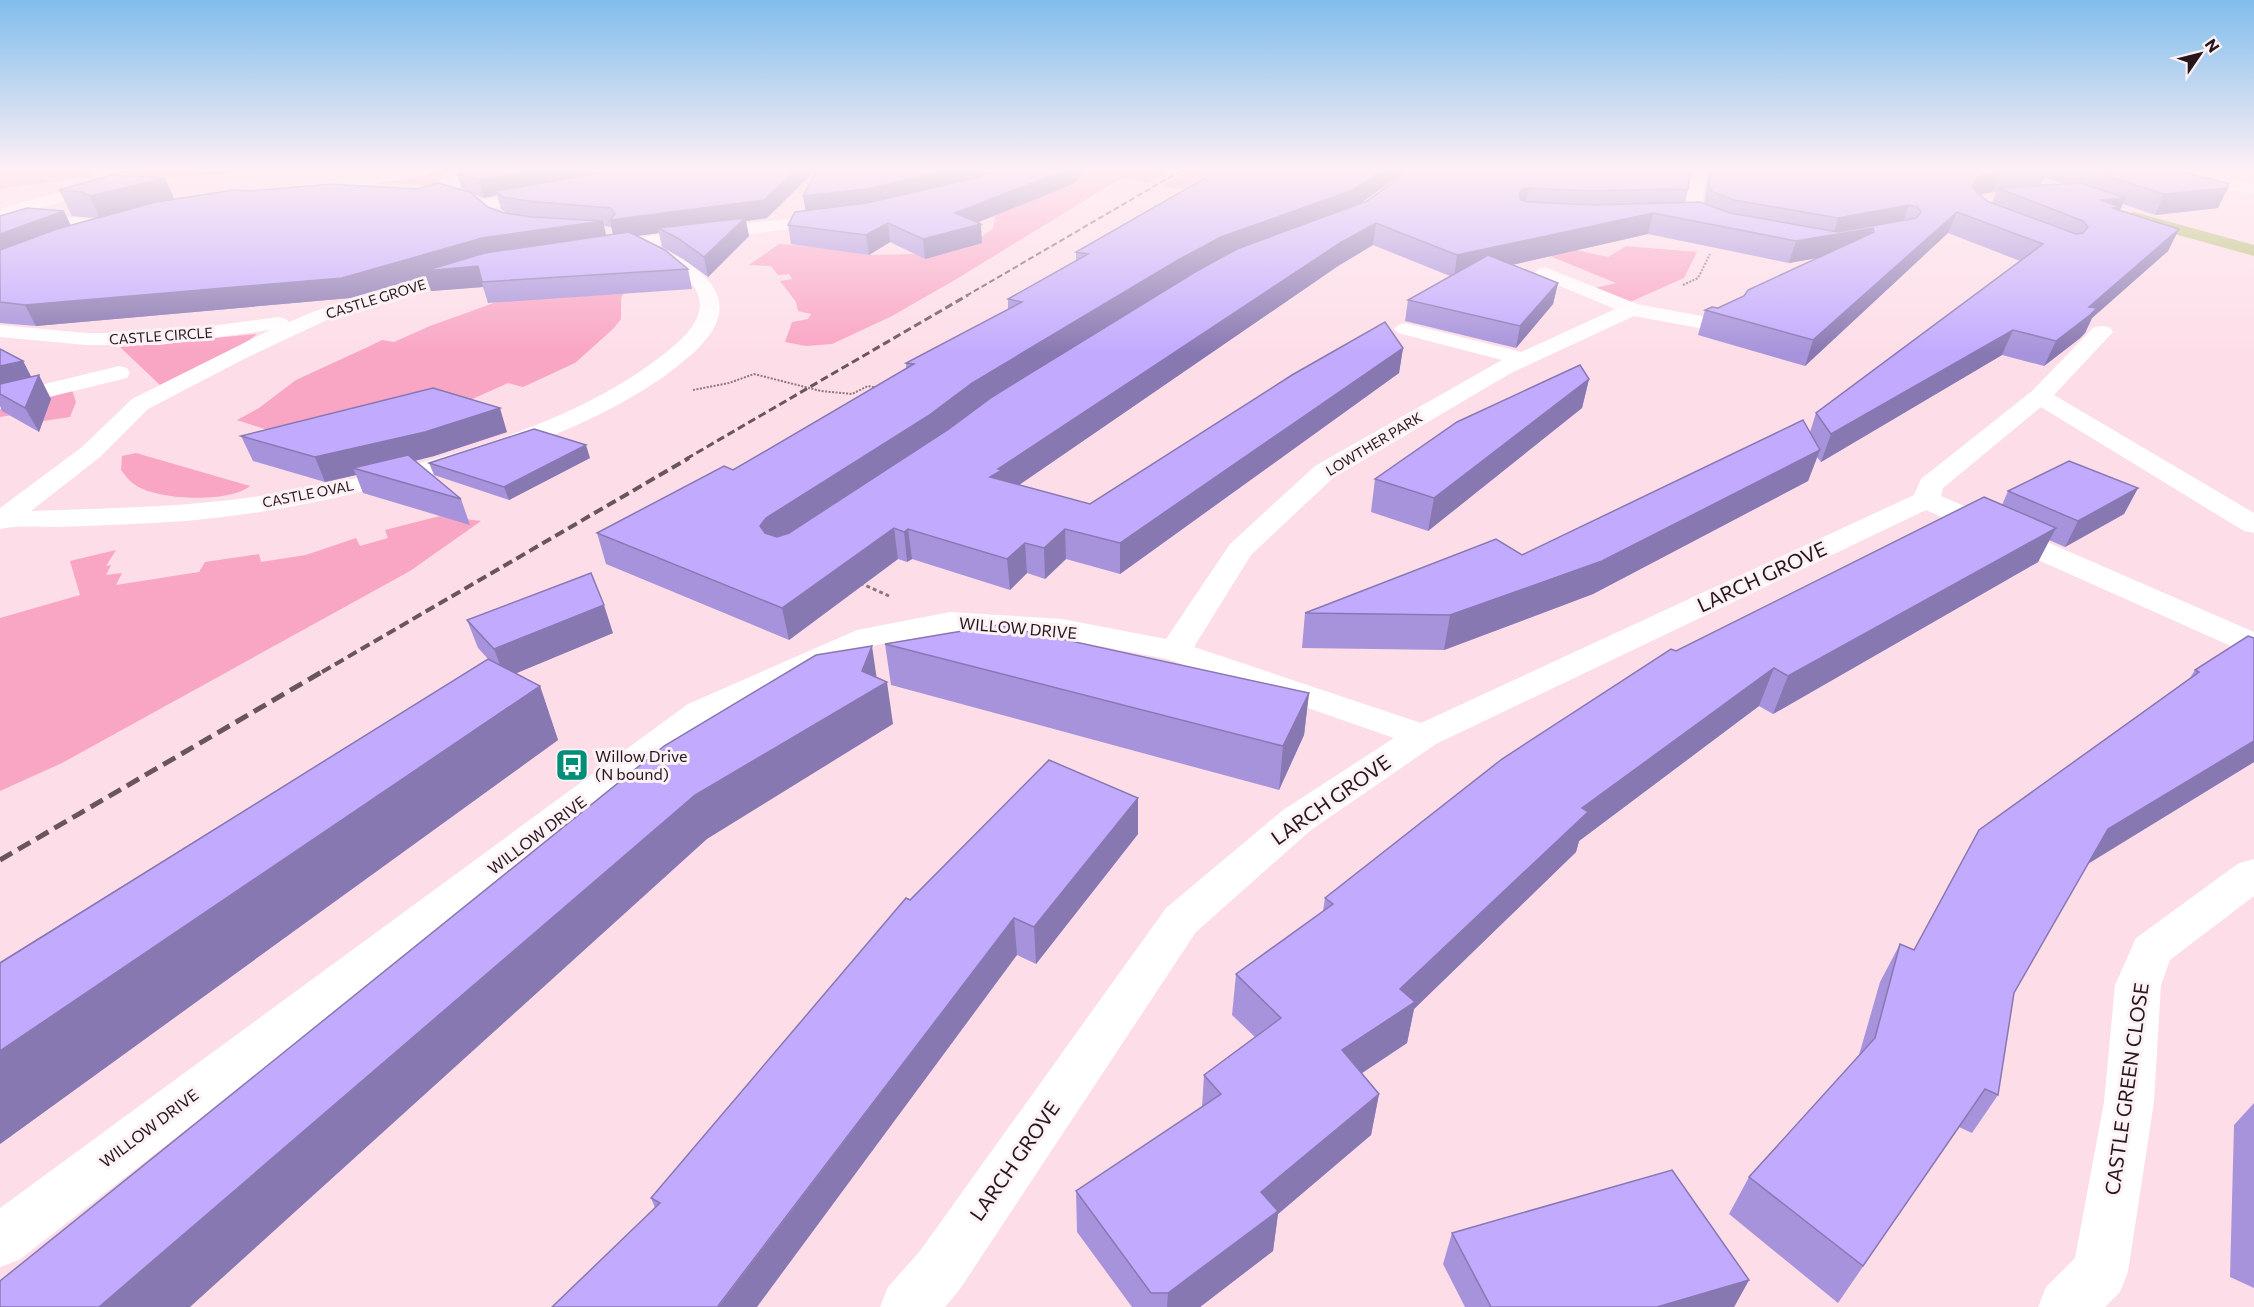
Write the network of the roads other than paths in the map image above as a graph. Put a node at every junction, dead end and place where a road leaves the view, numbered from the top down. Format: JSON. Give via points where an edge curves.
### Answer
{"nodes":[{"id":1,"x":95,"y":231,"type":"edge"},
{"id":2,"x":730,"y":231,"type":"edge"},
{"id":3,"x":2187,"y":231,"type":"edge"},
{"id":4,"x":592,"y":232,"type":"edge"},
{"id":5,"x":679,"y":237,"type":"junction"},
{"id":6,"x":70,"y":239,"type":"edge"},
{"id":7,"x":638,"y":244,"type":"junction"},
{"id":8,"x":2254,"y":250,"type":"edge"},
{"id":9,"x":582,"y":251,"type":"edge"},
{"id":10,"x":486,"y":260,"type":"edge"},
{"id":11,"x":1545,"y":273,"type":"dead end"},
{"id":12,"x":1632,"y":309,"type":"junction"},
{"id":13,"x":1729,"y":314,"type":"edge"},
{"id":14,"x":322,"y":315,"type":"junction"},
{"id":15,"x":1405,"y":329,"type":"dead end"},
{"id":16,"x":1,"y":331,"type":"edge"},
{"id":17,"x":2103,"y":332,"type":"dead end"},
{"id":18,"x":86,"y":339,"type":"junction"},
{"id":19,"x":1522,"y":359,"type":"junction"},
{"id":20,"x":119,"y":373,"type":"junction"},
{"id":21,"x":2040,"y":396,"type":"junction"},
{"id":22,"x":0,"y":402,"type":"edge"},
{"id":23,"x":140,"y":404,"type":"junction"},
{"id":24,"x":1926,"y":500,"type":"junction"},
{"id":25,"x":1,"y":520,"type":"edge"},
{"id":26,"x":2254,"y":525,"type":"edge"},
{"id":27,"x":2254,"y":644,"type":"edge"},
{"id":28,"x":1175,"y":651,"type":"junction"},
{"id":29,"x":1423,"y":736,"type":"junction"},
{"id":30,"x":2254,"y":874,"type":"edge"},
{"id":31,"x":0,"y":1241,"type":"edge"},
{"id":32,"x":908,"y":1307,"type":"edge"},
{"id":33,"x":2066,"y":1307,"type":"edge"}],
"edges":[{"from":1,"to":6,"type":"street"},
{"from":2,"to":5,"type":"street"},
{"from":3,"to":8,"type":"highway"},
{"from":4,"to":5,"type":"street"},
{"from":5,"to":7,"type":"street"},
{"from":7,"to":9,"type":"street"},
{"from":7,"to":25,"type":"street","name":"CASTLE OVAL","via":[[701,283],[711,311],[704,329],[679,354],[645,380],[573,419],[447,464],[246,507]]},
{"from":10,"to":14,"type":"street","name":"CASTLE GROVE","via":[[449,276]]},
{"from":11,"to":12,"type":"street"},
{"from":12,"to":13,"type":"street","via":[[1710,324]]},
{"from":12,"to":19,"type":"street","name":"LOWTHER PARK"},
{"from":14,"to":18,"type":"street","name":"CASTLE CIRCLE","via":[[159,339]]},
{"from":14,"to":23,"type":"street","name":"CASTLE GROVE"},
{"from":15,"to":19,"type":"street"},
{"from":16,"to":18,"type":"street","name":"CASTLE CIRCLE"},
{"from":17,"to":21,"type":"street"},
{"from":18,"to":20,"type":"street","via":[[87,347]]},
{"from":19,"to":28,"type":"street","name":"LOWTHER PARK","via":[[1324,472],[1240,550]]},
{"from":20,"to":22,"type":"street"},
{"from":20,"to":23,"type":"street","via":[[133,400]]},
{"from":21,"to":24,"type":"street","via":[[1930,485]]},
{"from":21,"to":26,"type":"street"},
{"from":23,"to":25,"type":"street","name":"CASTLE GROVE","via":[[91,452]]},
{"from":24,"to":27,"type":"street"},
{"from":24,"to":29,"type":"street","name":"LARCH GROVE"},
{"from":28,"to":29,"type":"street","name":"WILLOW DRIVE"},
{"from":28,"to":31,"type":"street","name":"WILLOW DRIVE","via":[[1062,629],[950,621],[868,637],[700,712]]},
{"from":29,"to":32,"type":"street","name":"LARCH GROVE","via":[[1297,820],[1181,920],[940,1270]]},
{"from":30,"to":33,"type":"street","name":"CASTLE GREEN CLOSE","via":[[2152,950],[2138,985],[2129,1102],[2100,1272]]}]}
